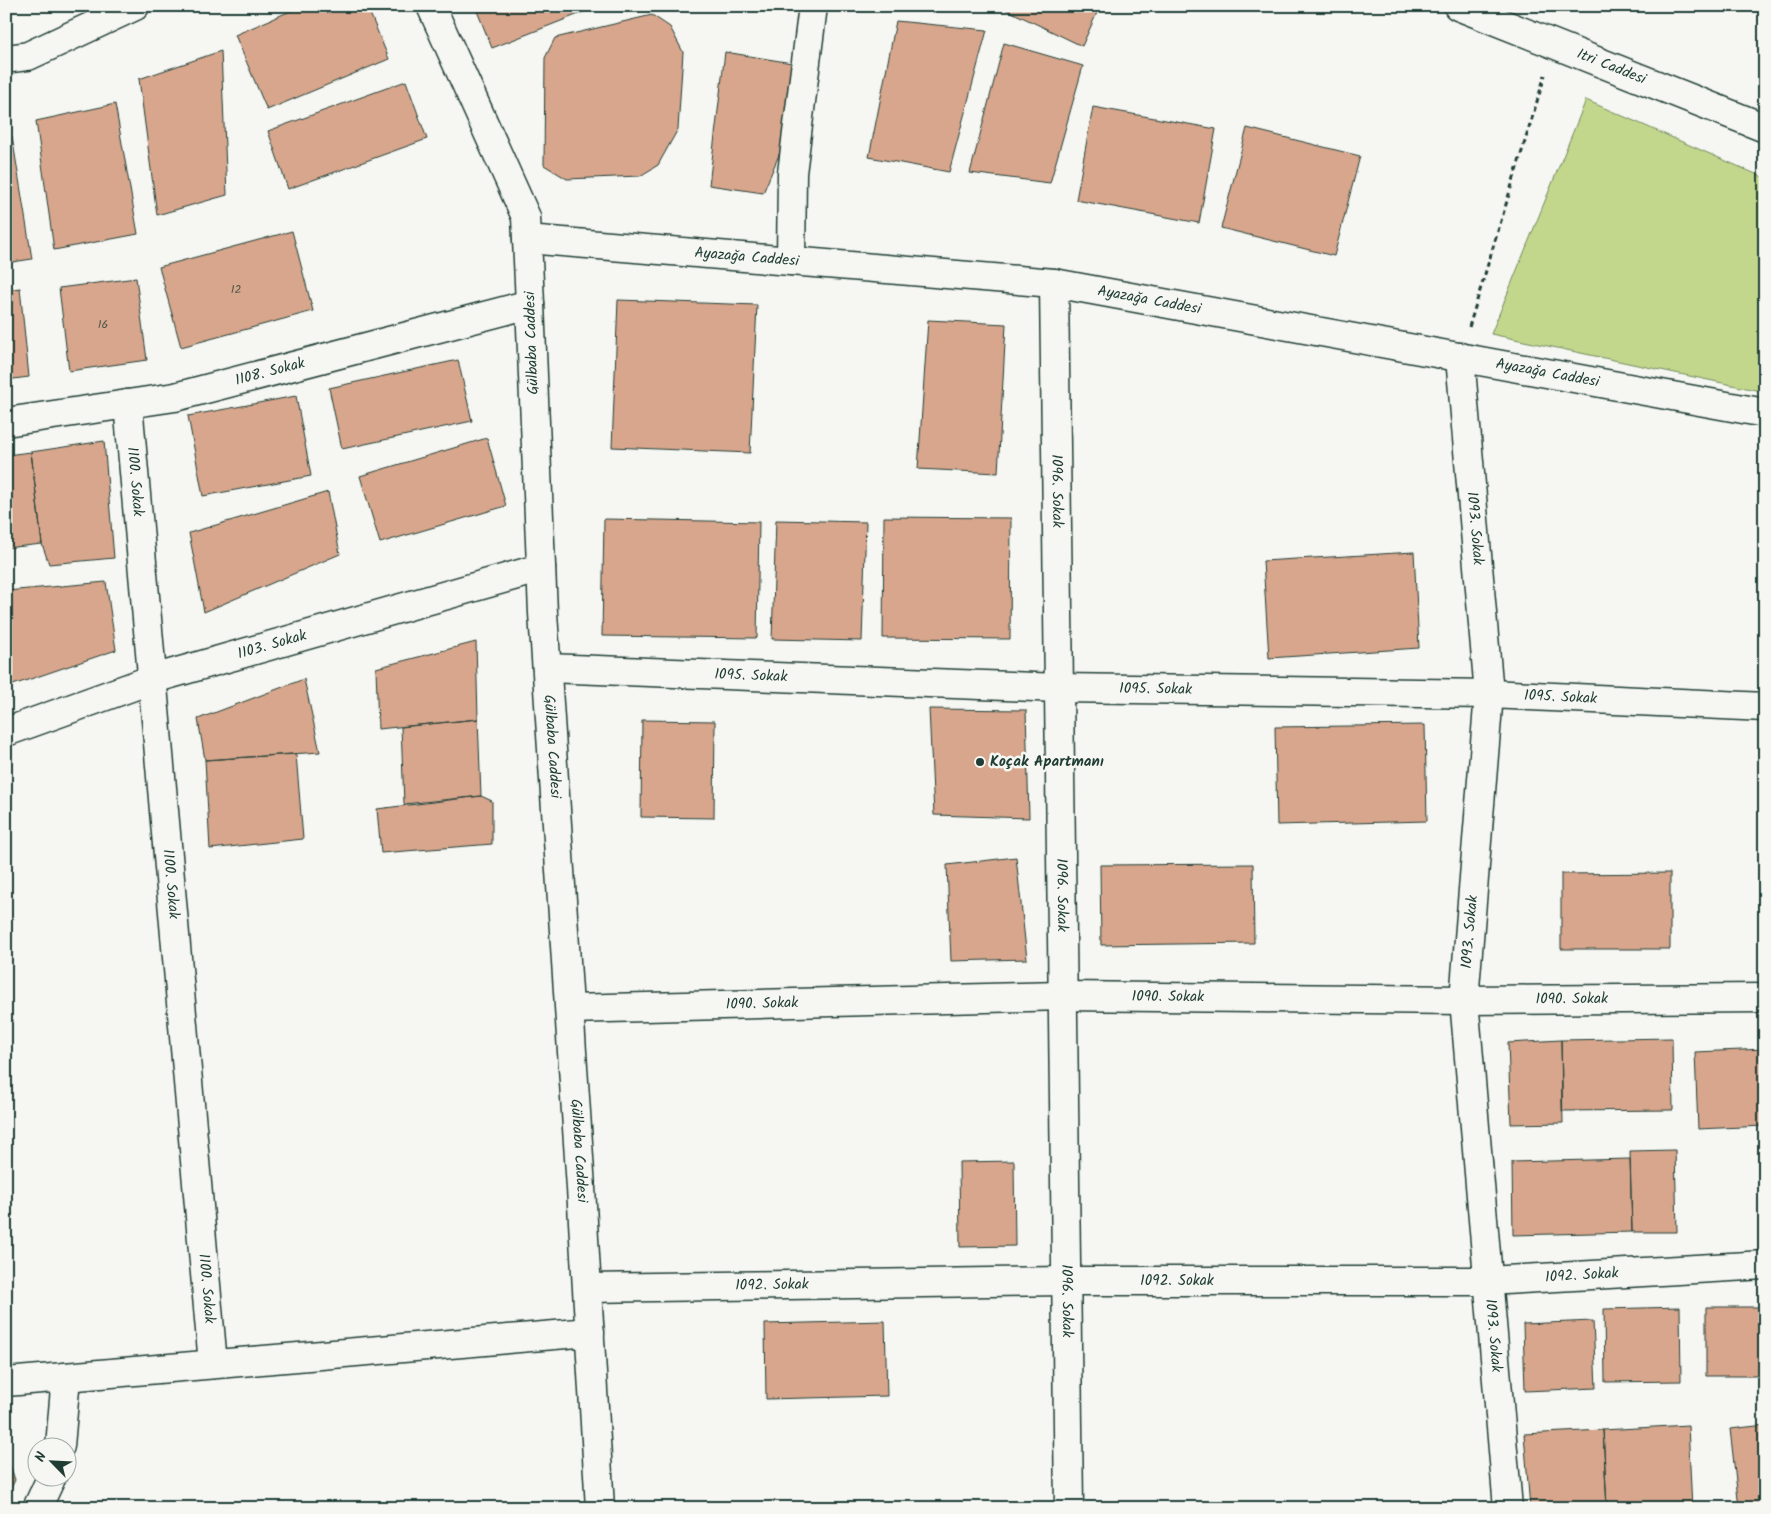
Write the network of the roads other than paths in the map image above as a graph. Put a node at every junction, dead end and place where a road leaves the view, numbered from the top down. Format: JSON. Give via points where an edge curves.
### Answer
{"nodes":[{"id":1,"x":135,"y":6,"type":"edge"},
{"id":2,"x":432,"y":6,"type":"edge"},
{"id":3,"x":813,"y":6,"type":"edge"},
{"id":4,"x":1458,"y":6,"type":"edge"},
{"id":5,"x":6,"y":60,"type":"edge"},
{"id":6,"x":1765,"y":128,"type":"edge"},
{"id":7,"x":527,"y":239,"type":"junction"},
{"id":8,"x":791,"y":261,"type":"junction"},
{"id":9,"x":1054,"y":283,"type":"junction"},
{"id":10,"x":530,"y":304,"type":"junction"},
{"id":11,"x":1460,"y":357,"type":"junction"},
{"id":12,"x":128,"y":404,"type":"junction"},
{"id":13,"x":1765,"y":413,"type":"edge"},
{"id":14,"x":6,"y":422,"type":"edge"},
{"id":15,"x":541,"y":568,"type":"junction"},
{"id":16,"x":547,"y":668,"type":"junction"},
{"id":17,"x":153,"y":679,"type":"junction"},
{"id":18,"x":1059,"y":688,"type":"junction"},
{"id":19,"x":1489,"y":694,"type":"junction"},
{"id":20,"x":1765,"y":707,"type":"edge"},
{"id":21,"x":6,"y":732,"type":"edge"},
{"id":22,"x":1062,"y":996,"type":"junction"},
{"id":23,"x":1765,"y":998,"type":"edge"},
{"id":24,"x":1464,"y":1000,"type":"junction"},
{"id":25,"x":570,"y":1009,"type":"junction"},
{"id":26,"x":1765,"y":1265,"type":"edge"},
{"id":27,"x":1066,"y":1281,"type":"junction"},
{"id":28,"x":1487,"y":1281,"type":"junction"},
{"id":29,"x":588,"y":1288,"type":"junction"},
{"id":30,"x":590,"y":1332,"type":"junction"},
{"id":31,"x":213,"y":1364,"type":"junction"},
{"id":32,"x":66,"y":1377,"type":"junction"},
{"id":33,"x":6,"y":1382,"type":"edge"},
{"id":34,"x":61,"y":1436,"type":"edge"},
{"id":35,"x":47,"y":1486,"type":"edge"},
{"id":36,"x":37,"y":1508,"type":"edge"},
{"id":37,"x":600,"y":1508,"type":"edge"},
{"id":38,"x":1069,"y":1508,"type":"edge"},
{"id":39,"x":1508,"y":1508,"type":"edge"}],
"edges":[{"from":1,"to":5,"type":"street","via":[[28,56]]},
{"from":2,"to":7,"type":"street","name":"Gülbaba Caddesi","via":[[526,217]]},
{"from":3,"to":8,"type":"street","via":[[792,173]]},
{"from":4,"to":6,"type":"street","name":"Itri Caddesi"},
{"from":7,"to":8,"type":"street","name":"Ayazağa Caddesi"},
{"from":7,"to":10,"type":"street","name":"Gülbaba Caddesi"},
{"from":8,"to":9,"type":"street","name":"Ayazağa Caddesi"},
{"from":9,"to":11,"type":"street","name":"Ayazağa Caddesi"},
{"from":9,"to":18,"type":"street","name":"1096. Sokak"},
{"from":10,"to":12,"type":"street","name":"1108. Sokak","via":[[175,397]]},
{"from":10,"to":15,"type":"street","name":"Gülbaba Caddesi"},
{"from":11,"to":13,"type":"street","name":"Ayazağa Caddesi"},
{"from":11,"to":19,"type":"street","name":"1093. Sokak"},
{"from":12,"to":14,"type":"street","name":"1108. Sokak"},
{"from":12,"to":17,"type":"street","name":"1100. Sokak"},
{"from":15,"to":16,"type":"street","name":"Gülbaba Caddesi"},
{"from":15,"to":17,"type":"street","name":"1103. Sokak"},
{"from":16,"to":18,"type":"street","name":"1095. Sokak"},
{"from":16,"to":25,"type":"street","name":"Gülbaba Caddesi"},
{"from":17,"to":21,"type":"street","name":"1103. Sokak"},
{"from":17,"to":31,"type":"street","name":"1100. Sokak"},
{"from":18,"to":19,"type":"street","name":"1095. Sokak"},
{"from":18,"to":22,"type":"street","name":"1096. Sokak"},
{"from":19,"to":20,"type":"street","name":"1095. Sokak"},
{"from":19,"to":24,"type":"street","name":"1093. Sokak"},
{"from":22,"to":24,"type":"street","name":"1090. Sokak"},
{"from":22,"to":25,"type":"street","name":"1090. Sokak"},
{"from":22,"to":27,"type":"street","name":"1096. Sokak"},
{"from":23,"to":24,"type":"street","name":"1090. Sokak"},
{"from":24,"to":28,"type":"street","name":"1093. Sokak"},
{"from":25,"to":29,"type":"street","name":"Gülbaba Caddesi"},
{"from":26,"to":28,"type":"street","name":"1092. Sokak"},
{"from":27,"to":28,"type":"street","name":"1092. Sokak"},
{"from":27,"to":29,"type":"street","name":"1092. Sokak"},
{"from":27,"to":38,"type":"street","name":"1096. Sokak"},
{"from":28,"to":39,"type":"street","name":"1093. Sokak"},
{"from":29,"to":30,"type":"street","name":"Gülbaba Caddesi"},
{"from":30,"to":31,"type":"street"},
{"from":30,"to":37,"type":"street","name":"Gülbaba Caddesi"},
{"from":31,"to":32,"type":"street"},
{"from":32,"to":33,"type":"street"},
{"from":32,"to":34,"type":"street"},
{"from":35,"to":36,"type":"street"}]}
